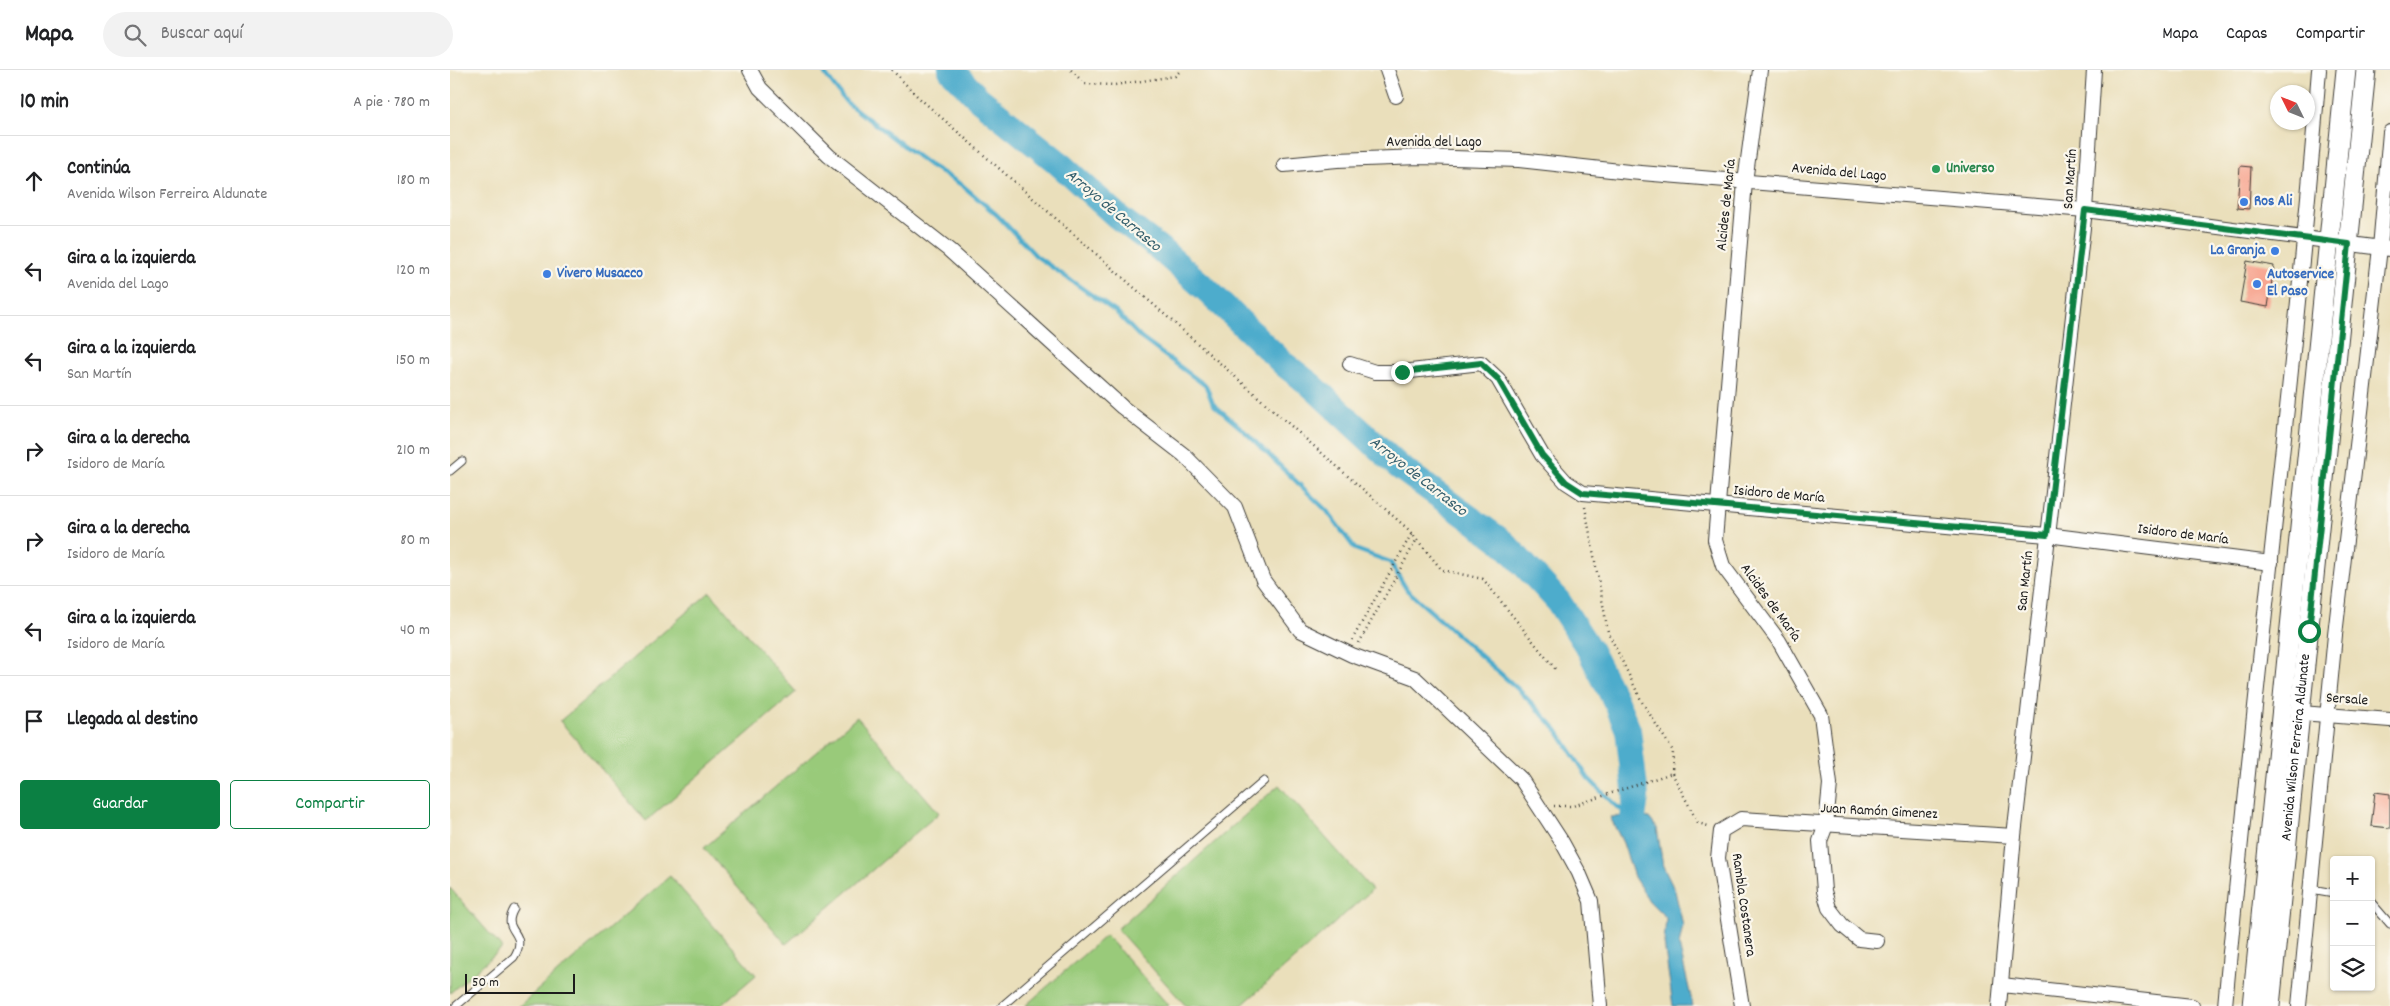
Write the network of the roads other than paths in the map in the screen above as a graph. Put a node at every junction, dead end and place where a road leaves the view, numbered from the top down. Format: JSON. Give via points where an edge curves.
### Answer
{"nodes":[{"id":1,"x":750,"y":70,"type":"edge"},
{"id":2,"x":1387,"y":70,"type":"edge"},
{"id":3,"x":1760,"y":70,"type":"edge"},
{"id":4,"x":2094,"y":70,"type":"edge"},
{"id":5,"x":2319,"y":70,"type":"edge"},
{"id":6,"x":2346,"y":70,"type":"edge"},
{"id":7,"x":2366,"y":70,"type":"edge"},
{"id":8,"x":1396,"y":96,"type":"dead end"},
{"id":9,"x":2390,"y":132,"type":"edge"},
{"id":10,"x":1284,"y":165,"type":"dead end"},
{"id":11,"x":1745,"y":182,"type":"junction"},
{"id":12,"x":2085,"y":210,"type":"junction"},
{"id":13,"x":2303,"y":238,"type":"junction"},
{"id":14,"x":2330,"y":242,"type":"junction"},
{"id":15,"x":2349,"y":244,"type":"junction"},
{"id":16,"x":2385,"y":249,"type":"edge"},
{"id":17,"x":1350,"y":364,"type":"dead end"},
{"id":18,"x":462,"y":461,"type":"dead end"},
{"id":19,"x":450,"y":471,"type":"edge"},
{"id":20,"x":1716,"y":506,"type":"junction"},
{"id":21,"x":2047,"y":535,"type":"junction"},
{"id":22,"x":2271,"y":563,"type":"junction"},
{"id":23,"x":2301,"y":713,"type":"junction"},
{"id":24,"x":2327,"y":714,"type":"junction"},
{"id":25,"x":2390,"y":720,"type":"edge"},
{"id":26,"x":1264,"y":781,"type":"dead end"},
{"id":27,"x":1826,"y":825,"type":"junction"},
{"id":28,"x":1721,"y":831,"type":"joint"},
{"id":29,"x":2014,"y":836,"type":"junction"},
{"id":30,"x":2310,"y":889,"type":"junction"},
{"id":31,"x":2330,"y":892,"type":"edge"},
{"id":32,"x":2375,"y":907,"type":"edge"},
{"id":33,"x":514,"y":909,"type":"dead end"},
{"id":34,"x":2390,"y":924,"type":"edge"},
{"id":35,"x":1877,"y":941,"type":"dead end"},
{"id":36,"x":2002,"y":986,"type":"junction"},
{"id":37,"x":456,"y":1006,"type":"edge"},
{"id":38,"x":1002,"y":1006,"type":"edge"},
{"id":39,"x":1600,"y":1006,"type":"edge"},
{"id":40,"x":1742,"y":1006,"type":"edge"},
{"id":41,"x":1999,"y":1006,"type":"edge"},
{"id":42,"x":2192,"y":1006,"type":"edge"},
{"id":43,"x":2225,"y":1006,"type":"edge"},
{"id":44,"x":2252,"y":1006,"type":"edge"},
{"id":45,"x":2270,"y":1006,"type":"edge"},
{"id":46,"x":2299,"y":1006,"type":"edge"}],
"edges":[{"from":1,"to":39,"type":"street","via":[[760,88],[830,156],[949,250],[1115,400],[1184,455],[1235,507],[1262,580],[1300,630],[1349,654],[1415,678],[1521,779],[1562,842],[1591,901]]},
{"from":2,"to":8,"type":"street"},
{"from":3,"to":11,"type":"street","name":"Alcides de María"},
{"from":4,"to":12,"type":"street","name":"San Martín"},
{"from":5,"to":13,"type":"street"},
{"from":6,"to":14,"type":"main road","name":"Avenida Wilson Ferreira Aldunate"},
{"from":7,"to":15,"type":"main road","name":"Avenida Wilson Ferreira Aldunate"},
{"from":9,"to":16,"type":"street","name":"Avenida Wilson Ferreira Aldunate"},
{"from":10,"to":11,"type":"street","name":"Avenida del Lago","via":[[1420,157],[1519,160]]},
{"from":11,"to":12,"type":"street","name":"Avenida del Lago"},
{"from":11,"to":20,"type":"street","name":"Alcides de María"},
{"from":12,"to":13,"type":"street","name":"Avenida del Lago"},
{"from":12,"to":21,"type":"street","name":"San Martín"},
{"from":13,"to":14,"type":"street","name":"Avenida del Lago"},
{"from":13,"to":22,"type":"street"},
{"from":14,"to":15,"type":"street","name":"Avenida del Lago"},
{"from":14,"to":44,"type":"main road","name":"Avenida Wilson Ferreira Aldunate"},
{"from":15,"to":16,"type":"street","name":"Avenida del Lago"},
{"from":15,"to":23,"type":"main road","name":"Avenida Wilson Ferreira Aldunate"},
{"from":16,"to":24,"type":"street","name":"Avenida Wilson Ferreira Aldunate"},
{"from":17,"to":20,"type":"street","name":"Isidoro de María","via":[[1375,372],[1402,372],[1481,363],[1498,379],[1542,455],[1566,482],[1583,493]]},
{"from":18,"to":19,"type":"lane"},
{"from":20,"to":21,"type":"street","name":"Isidoro de María"},
{"from":20,"to":27,"type":"street","name":"Alcides de María","via":[[1715,540],[1723,566],[1779,641],[1821,715],[1830,784]]},
{"from":21,"to":22,"type":"street","name":"Isidoro de María"},
{"from":21,"to":29,"type":"street","name":"San Martín"},
{"from":22,"to":43,"type":"street"},
{"from":23,"to":24,"type":"street","name":"Sersale"},
{"from":23,"to":45,"type":"main road","name":"Avenida Wilson Ferreira Aldunate"},
{"from":24,"to":25,"type":"street","name":"Sersale"},
{"from":24,"to":30,"type":"street","name":"Avenida Wilson Ferreira Aldunate"},
{"from":26,"to":38,"type":"lane"},
{"from":27,"to":28,"type":"street","name":"Juan Ramón Gimenez","via":[[1741,819]]},
{"from":27,"to":29,"type":"street","name":"Juan Ramón Gimenez"},
{"from":27,"to":35,"type":"street","name":"Alcides de María","via":[[1820,841],[1824,891],[1829,908],[1859,939]]},
{"from":28,"to":40,"type":"street","name":"Rambla Costanera","via":[[1718,858]]},
{"from":29,"to":36,"type":"street","name":"San Martín"},
{"from":30,"to":31,"type":"lane"},
{"from":30,"to":46,"type":"street","name":"Avenida Wilson Ferreira Aldunate"},
{"from":32,"to":34,"type":"lane"},
{"from":33,"to":37,"type":"lane","via":[[509,925],[520,939],[520,948],[514,957]]},
{"from":36,"to":41,"type":"street","name":"San Martín"},
{"from":36,"to":42,"type":"street"}]}
